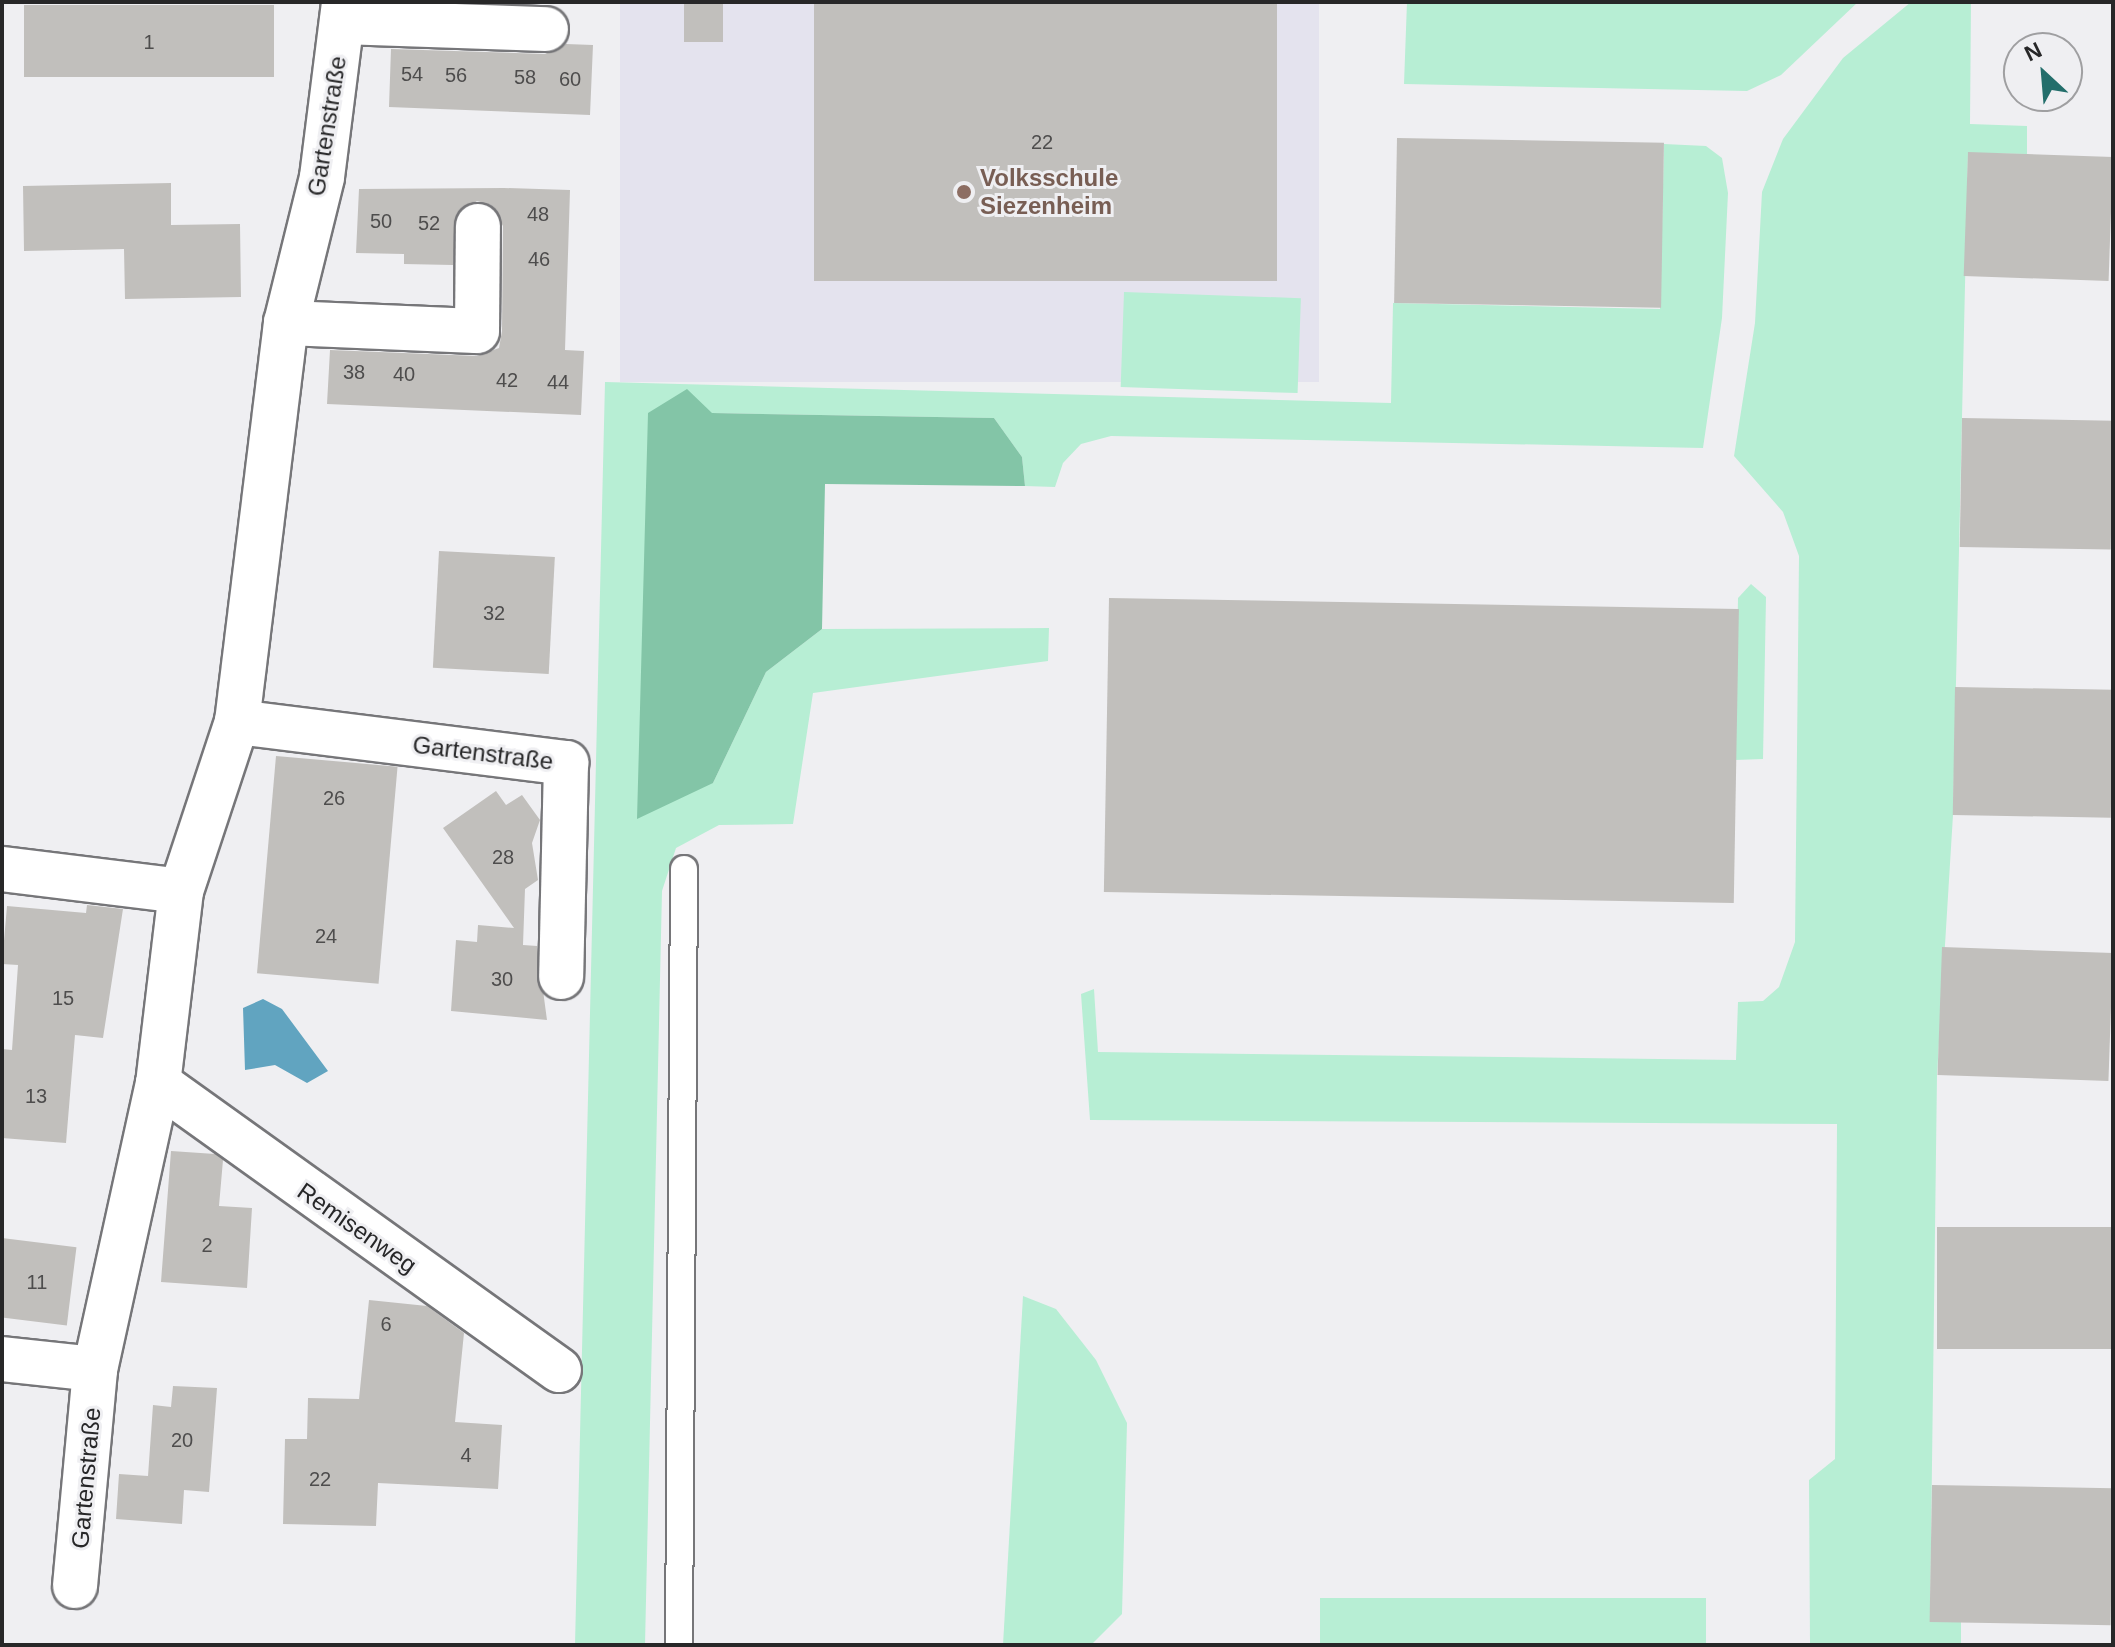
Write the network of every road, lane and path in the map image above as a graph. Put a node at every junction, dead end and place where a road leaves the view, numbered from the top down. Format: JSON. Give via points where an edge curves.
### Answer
{"nodes":[{"id":1,"x":343,"y":12,"type":"edge"},
{"id":2,"x":546,"y":29,"type":"dead end"},
{"id":3,"x":478,"y":226,"type":"dead end"},
{"id":4,"x":286,"y":323,"type":"junction"},
{"id":5,"x":237,"y":722,"type":"junction"},
{"id":6,"x":2,"y":869,"type":"edge"},
{"id":7,"x":684,"y":869,"type":"dead end"},
{"id":8,"x":181,"y":891,"type":"junction"},
{"id":9,"x":561,"y":977,"type":"dead end"},
{"id":10,"x":158,"y":1083,"type":"junction"},
{"id":11,"x":2,"y":1359,"type":"edge"},
{"id":12,"x":95,"y":1369,"type":"junction"},
{"id":13,"x":559,"y":1370,"type":"dead end"},
{"id":14,"x":75,"y":1586,"type":"dead end"},
{"id":15,"x":679,"y":1645,"type":"edge"}],
"edges":[{"from":1,"to":2,"type":"street","name":"Gartenstraße"},
{"from":1,"to":4,"type":"street","name":"Gartenstraße","via":[[322,177]]},
{"from":3,"to":4,"type":"street","via":[[477,331]]},
{"from":4,"to":5,"type":"street","name":"Gartenstraße"},
{"from":5,"to":8,"type":"street","name":"Gartenstraße"},
{"from":5,"to":9,"type":"street","name":"Gartenstraße","via":[[566,763]]},
{"from":6,"to":8,"type":"street"},
{"from":7,"to":15,"type":"lane"},
{"from":8,"to":10,"type":"street","name":"Gartenstraße"},
{"from":10,"to":12,"type":"street","name":"Gartenstraße"},
{"from":10,"to":13,"type":"street","name":"Remisenweg"},
{"from":11,"to":12,"type":"street"},
{"from":12,"to":14,"type":"street","name":"Gartenstraße"}]}
